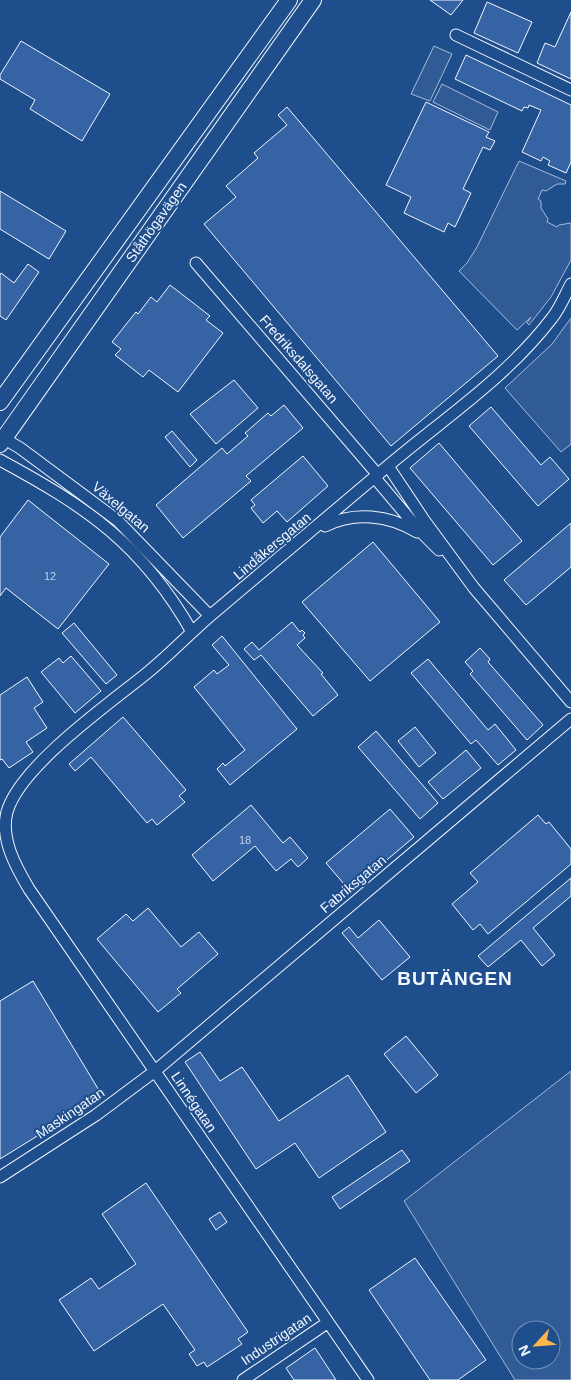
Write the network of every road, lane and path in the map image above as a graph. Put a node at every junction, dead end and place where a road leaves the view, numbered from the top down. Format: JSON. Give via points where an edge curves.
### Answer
{"nodes":[{"id":1,"x":289,"y":0,"type":"edge"},
{"id":2,"x":313,"y":0,"type":"edge"},
{"id":3,"x":456,"y":35,"type":"dead end"},
{"id":4,"x":571,"y":90,"type":"edge"},
{"id":5,"x":196,"y":263,"type":"dead end"},
{"id":6,"x":571,"y":284,"type":"edge"},
{"id":7,"x":0,"y":402,"type":"edge"},
{"id":8,"x":1,"y":440,"type":"edge"},
{"id":9,"x":0,"y":460,"type":"edge"},
{"id":10,"x":388,"y":466,"type":"junction"},
{"id":11,"x":377,"y":476,"type":"junction"},
{"id":12,"x":427,"y":538,"type":"junction"},
{"id":13,"x":304,"y":539,"type":"junction"},
{"id":14,"x":474,"y":588,"type":"junction"},
{"id":15,"x":210,"y":616,"type":"junction"},
{"id":16,"x":192,"y":632,"type":"junction"},
{"id":17,"x":571,"y":702,"type":"edge"},
{"id":18,"x":571,"y":720,"type":"edge"},
{"id":19,"x":3,"y":811,"type":"edge"},
{"id":20,"x":6,"y":836,"type":"joint"},
{"id":21,"x":155,"y":1071,"type":"junction"},
{"id":22,"x":0,"y":1177,"type":"edge"},
{"id":23,"x":327,"y":1323,"type":"junction"},
{"id":24,"x":243,"y":1380,"type":"edge"},
{"id":25,"x":368,"y":1380,"type":"edge"}],
"edges":[{"from":1,"to":7,"type":"main road","name":"Ståthögavägen"},
{"from":2,"to":8,"type":"main road","name":"Ståthögavägen"},
{"from":3,"to":4,"type":"street"},
{"from":5,"to":11,"type":"street","name":"Fredriksdalsgatan"},
{"from":6,"to":10,"type":"street","name":"Lindåkersgatan","via":[[554,316],[510,367]]},
{"from":8,"to":15,"type":"street","name":"Växelgatan","via":[[20,448],[117,520]]},
{"from":9,"to":16,"type":"street","name":"Växelgatan","via":[[73,502],[118,536],[168,591]]},
{"from":10,"to":11,"type":"street","name":"Lindåkersgatan"},
{"from":10,"to":14,"type":"street","name":"Fredriksdalsgatan"},
{"from":11,"to":12,"type":"street","name":"Fredriksdalsgatan"},
{"from":11,"to":13,"type":"street","name":"Lindåkersgatan"},
{"from":12,"to":13,"type":"street","name":"Fredriksdalsgatan","via":[[392,520],[368,516],[343,518]]},
{"from":12,"to":14,"type":"street","name":"Fredriksdalsgatan"},
{"from":13,"to":15,"type":"street","name":"Lindåkersgatan"},
{"from":14,"to":17,"type":"street","name":"Fredriksdalsgatan"},
{"from":15,"to":16,"type":"street","name":"Lindåkersgatan"},
{"from":16,"to":19,"type":"street","name":"Lindåkersgatan","via":[[31,772]]},
{"from":18,"to":21,"type":"street","name":"Fabriksgatan"},
{"from":19,"to":20,"type":"street","name":"Lindåkersgatan"},
{"from":20,"to":21,"type":"street","name":"Linnégatan","via":[[12,859],[29,889]]},
{"from":21,"to":22,"type":"street","name":"Maskingatan","via":[[96,1115]]},
{"from":21,"to":23,"type":"street","name":"Linnégatan"},
{"from":23,"to":24,"type":"street","name":"Industrigatan"},
{"from":23,"to":25,"type":"street","name":"Linnégatan"}]}
